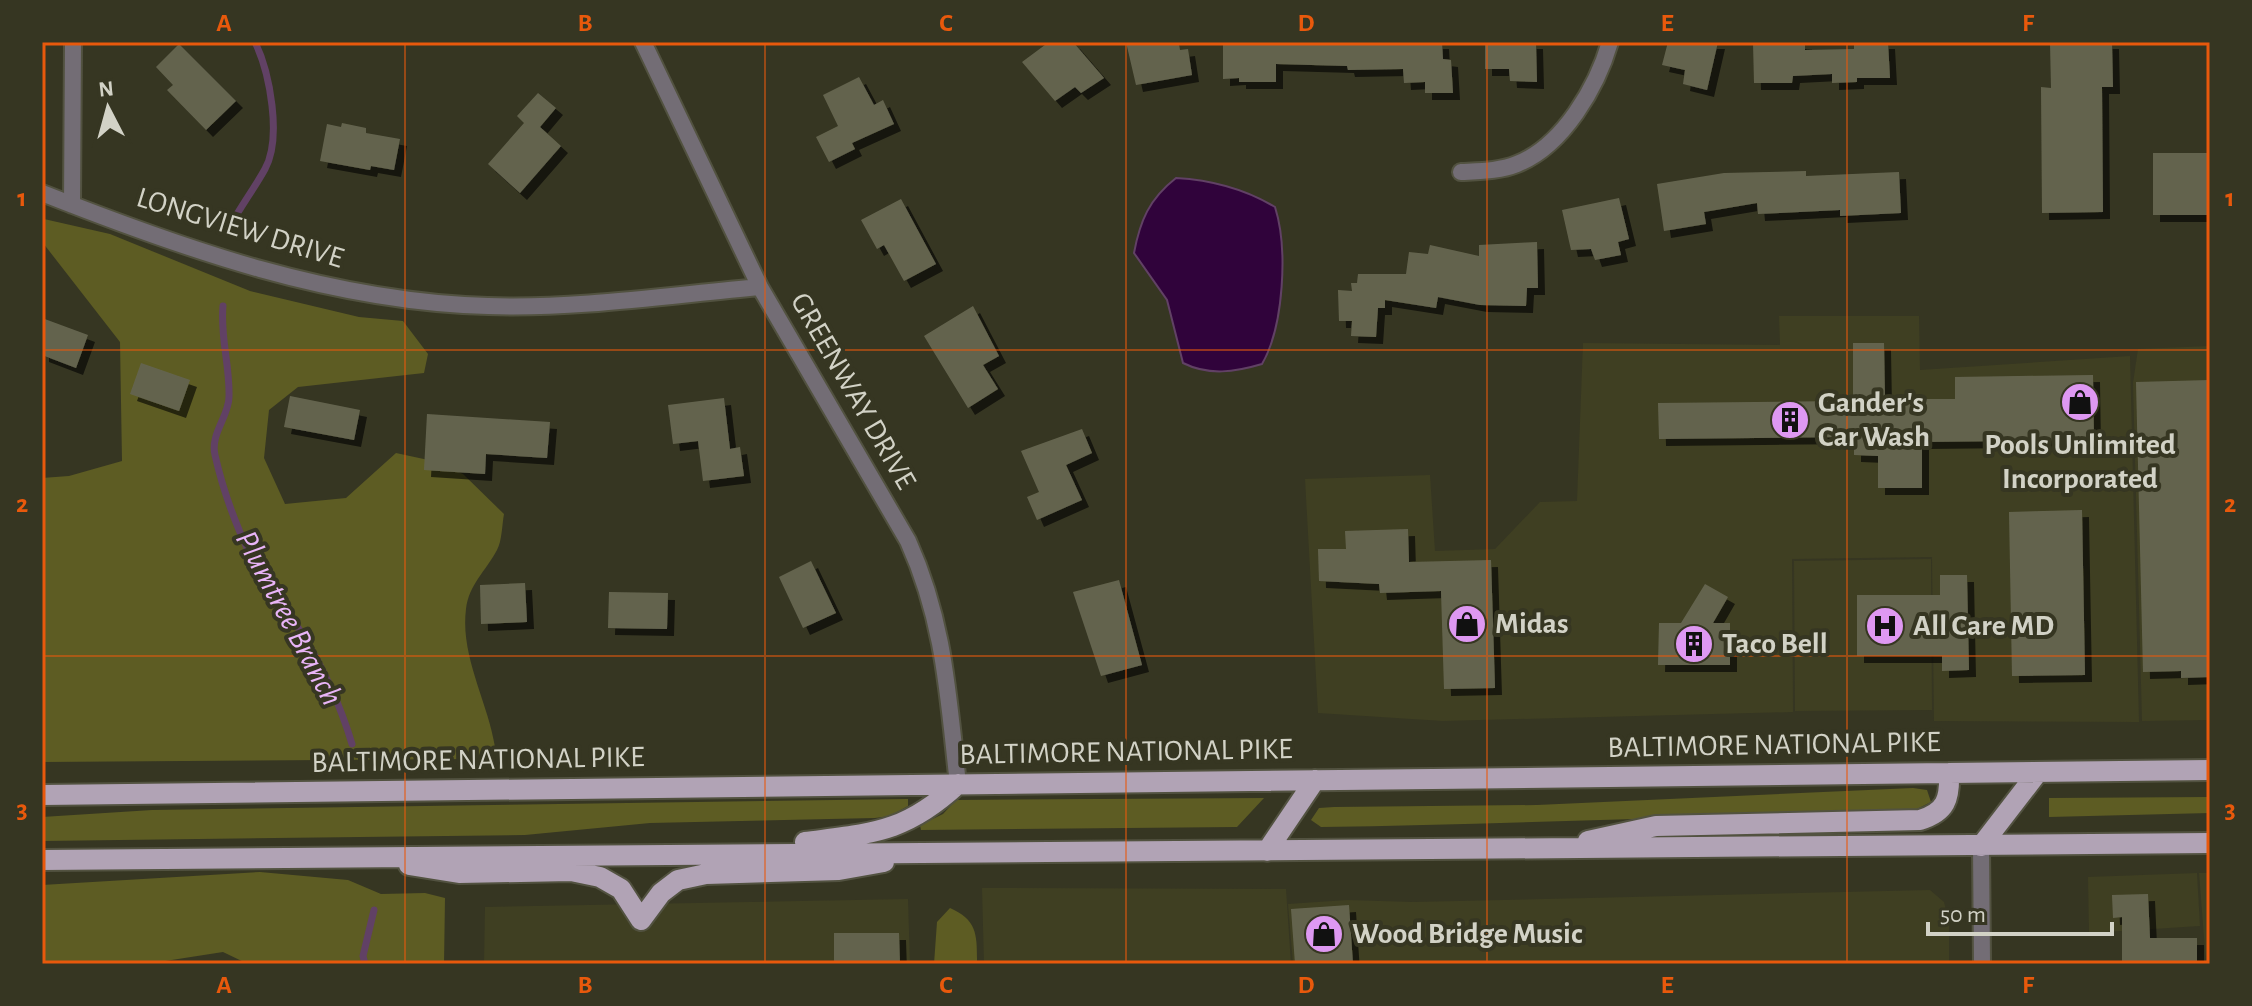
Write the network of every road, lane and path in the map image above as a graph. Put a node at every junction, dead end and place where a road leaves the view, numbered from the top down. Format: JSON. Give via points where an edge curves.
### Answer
{"nodes":[{"id":1,"x":73,"y":42,"type":"edge"},
{"id":2,"x":643,"y":42,"type":"edge"},
{"id":3,"x":1610,"y":42,"type":"edge"},
{"id":4,"x":1461,"y":172,"type":"dead end"},
{"id":5,"x":42,"y":193,"type":"edge"},
{"id":6,"x":72,"y":205,"type":"junction"},
{"id":7,"x":760,"y":287,"type":"junction"},
{"id":8,"x":2210,"y":770,"type":"edge"},
{"id":9,"x":2038,"y":772,"type":"junction"},
{"id":10,"x":1949,"y":773,"type":"junction"},
{"id":11,"x":1315,"y":780,"type":"junction"},
{"id":12,"x":958,"y":784,"type":"junction"},
{"id":13,"x":42,"y":795,"type":"edge"},
{"id":14,"x":2210,"y":843,"type":"edge"},
{"id":15,"x":1981,"y":846,"type":"junction"},
{"id":16,"x":1549,"y":850,"type":"junction"},
{"id":17,"x":947,"y":851,"type":"junction"},
{"id":18,"x":1267,"y":851,"type":"junction"},
{"id":19,"x":706,"y":854,"type":"junction"},
{"id":20,"x":350,"y":856,"type":"junction"},
{"id":21,"x":42,"y":860,"type":"edge"},
{"id":22,"x":1982,"y":964,"type":"edge"}],
"edges":[{"from":1,"to":6,"type":"street"},
{"from":2,"to":7,"type":"street","name":"GREENWAY DRIVE"},
{"from":3,"to":4,"type":"street","via":[[1570,121],[1545,148],[1518,164]]},
{"from":5,"to":6,"type":"street","name":"LONGVIEW DRIVE"},
{"from":6,"to":7,"type":"street","name":"LONGVIEW DRIVE","via":[[262,270],[419,301],[565,305]]},
{"from":7,"to":12,"type":"street","name":"GREENWAY DRIVE","via":[[908,541],[928,586],[940,630]]},
{"from":8,"to":9,"type":"main road","name":"BALTIMORE NATIONAL PIKE"},
{"from":9,"to":10,"type":"main road","name":"BALTIMORE NATIONAL PIKE"},
{"from":9,"to":15,"type":"main road"},
{"from":10,"to":11,"type":"main road","name":"BALTIMORE NATIONAL PIKE"},
{"from":10,"to":16,"type":"main road","via":[[1946,804],[1938,814],[1920,820],[1656,826]]},
{"from":11,"to":12,"type":"main road","name":"BALTIMORE NATIONAL PIKE"},
{"from":11,"to":18,"type":"main road"},
{"from":12,"to":13,"type":"main road","name":"BALTIMORE NATIONAL PIKE"},
{"from":12,"to":19,"type":"main road","via":[[915,819],[882,832]]},
{"from":14,"to":15,"type":"main road"},
{"from":15,"to":16,"type":"main road"},
{"from":15,"to":22,"type":"street"},
{"from":16,"to":18,"type":"main road"},
{"from":17,"to":18,"type":"main road"},
{"from":17,"to":19,"type":"main road"},
{"from":17,"to":20,"type":"main road","via":[[839,870],[678,880],[641,920],[621,889],[600,877],[571,871],[459,873]]},
{"from":19,"to":20,"type":"main road"},
{"from":20,"to":21,"type":"main road"}]}
